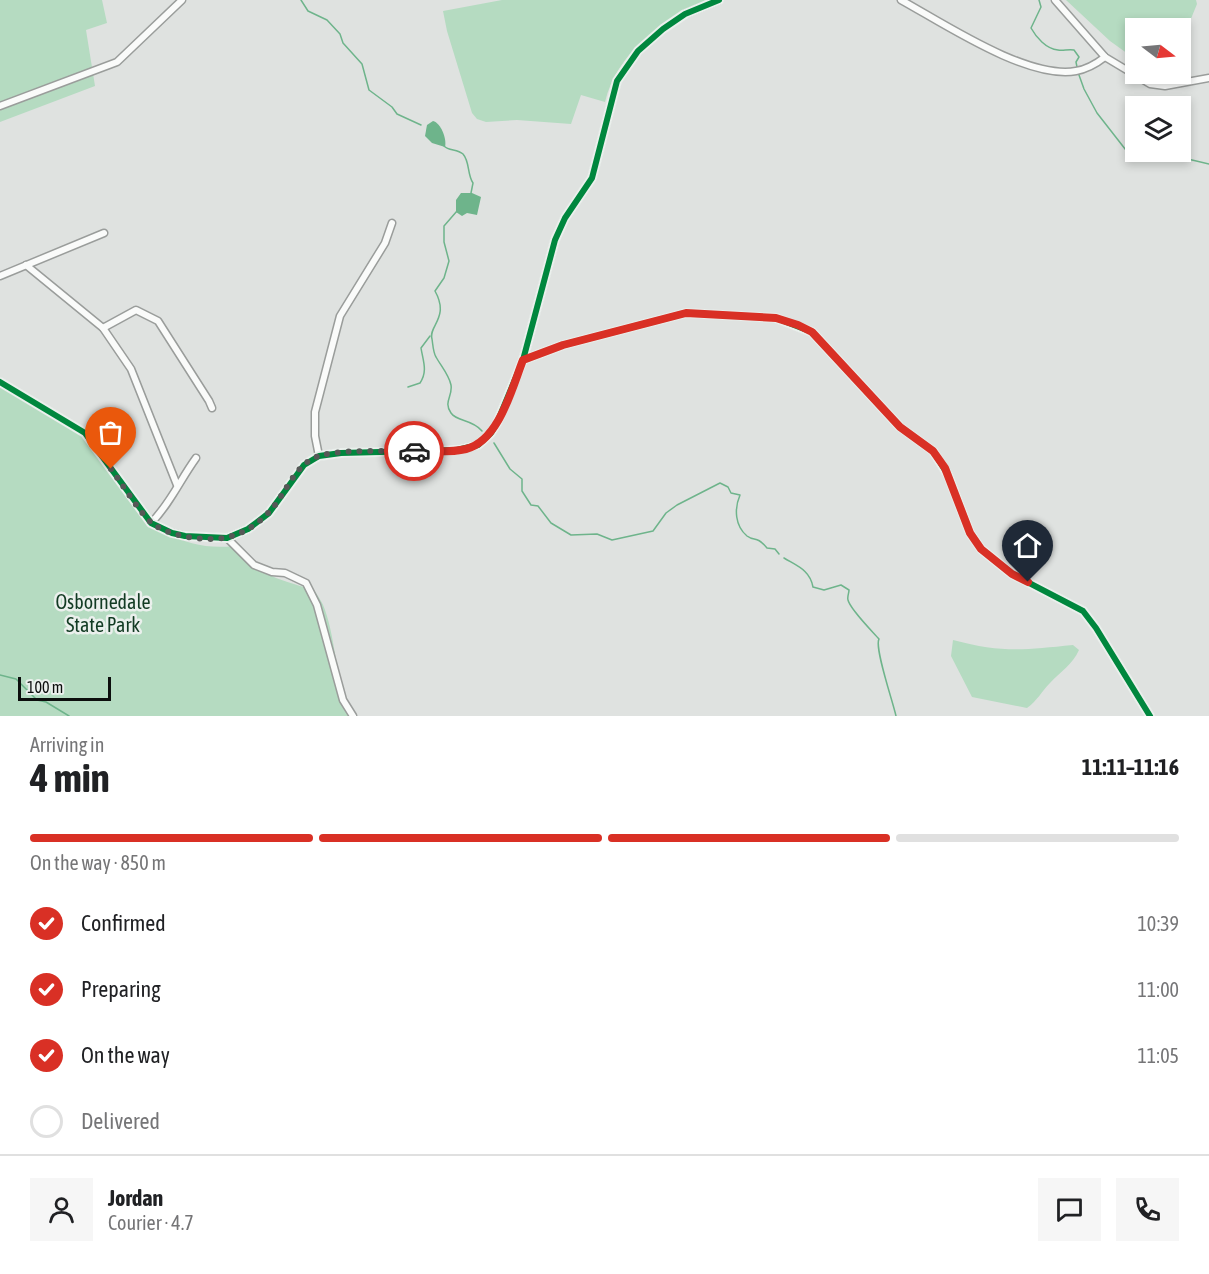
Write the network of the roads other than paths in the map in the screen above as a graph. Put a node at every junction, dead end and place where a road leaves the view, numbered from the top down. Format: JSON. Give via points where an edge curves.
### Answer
{"nodes":[{"id":1,"x":182,"y":0,"type":"edge"},
{"id":2,"x":719,"y":0,"type":"edge"},
{"id":3,"x":901,"y":0,"type":"edge"},
{"id":4,"x":1055,"y":0,"type":"edge"},
{"id":5,"x":1105,"y":57,"type":"junction"},
{"id":6,"x":1209,"y":78,"type":"edge"},
{"id":7,"x":0,"y":106,"type":"edge"},
{"id":8,"x":392,"y":223,"type":"dead end"},
{"id":9,"x":104,"y":233,"type":"dead end"},
{"id":10,"x":26,"y":265,"type":"junction"},
{"id":11,"x":0,"y":276,"type":"edge"},
{"id":12,"x":102,"y":328,"type":"junction"},
{"id":13,"x":523,"y":360,"type":"junction"},
{"id":14,"x":0,"y":382,"type":"edge"},
{"id":15,"x":212,"y":408,"type":"dead end"},
{"id":16,"x":319,"y":456,"type":"junction"},
{"id":17,"x":196,"y":458,"type":"dead end"},
{"id":18,"x":177,"y":485,"type":"junction"},
{"id":19,"x":151,"y":523,"type":"junction"},
{"id":20,"x":227,"y":538,"type":"junction"},
{"id":21,"x":354,"y":716,"type":"edge"},
{"id":22,"x":1150,"y":716,"type":"edge"}],
"edges":[{"from":1,"to":7,"type":"street","via":[[117,62]]},
{"from":2,"to":13,"type":"street","via":[[685,14],[663,29],[628,62],[616,81],[591,178],[555,240]]},
{"from":3,"to":5,"type":"street","via":[[997,52],[1040,68],[1075,72]]},
{"from":4,"to":5,"type":"street"},
{"from":5,"to":6,"type":"street","via":[[1157,86]]},
{"from":8,"to":16,"type":"street","via":[[386,243],[340,316],[315,412]]},
{"from":9,"to":10,"type":"street"},
{"from":10,"to":11,"type":"street"},
{"from":10,"to":12,"type":"street"},
{"from":12,"to":15,"type":"street","via":[[136,310],[158,321]]},
{"from":12,"to":18,"type":"street","via":[[132,369]]},
{"from":13,"to":16,"type":"street","via":[[497,423],[477,445],[451,450]]},
{"from":13,"to":22,"type":"street","via":[[563,345],[686,313],[776,318],[812,332],[900,427],[933,451],[945,468],[970,533],[981,549],[1012,574],[1083,611]]},
{"from":14,"to":19,"type":"street","via":[[85,433]]},
{"from":16,"to":20,"type":"street","via":[[300,470],[262,519]]},
{"from":17,"to":18,"type":"street"},
{"from":18,"to":19,"type":"street","via":[[167,507]]},
{"from":19,"to":20,"type":"street","via":[[185,536]]},
{"from":20,"to":21,"type":"street","via":[[254,565],[306,583],[326,632],[344,700]]}]}
